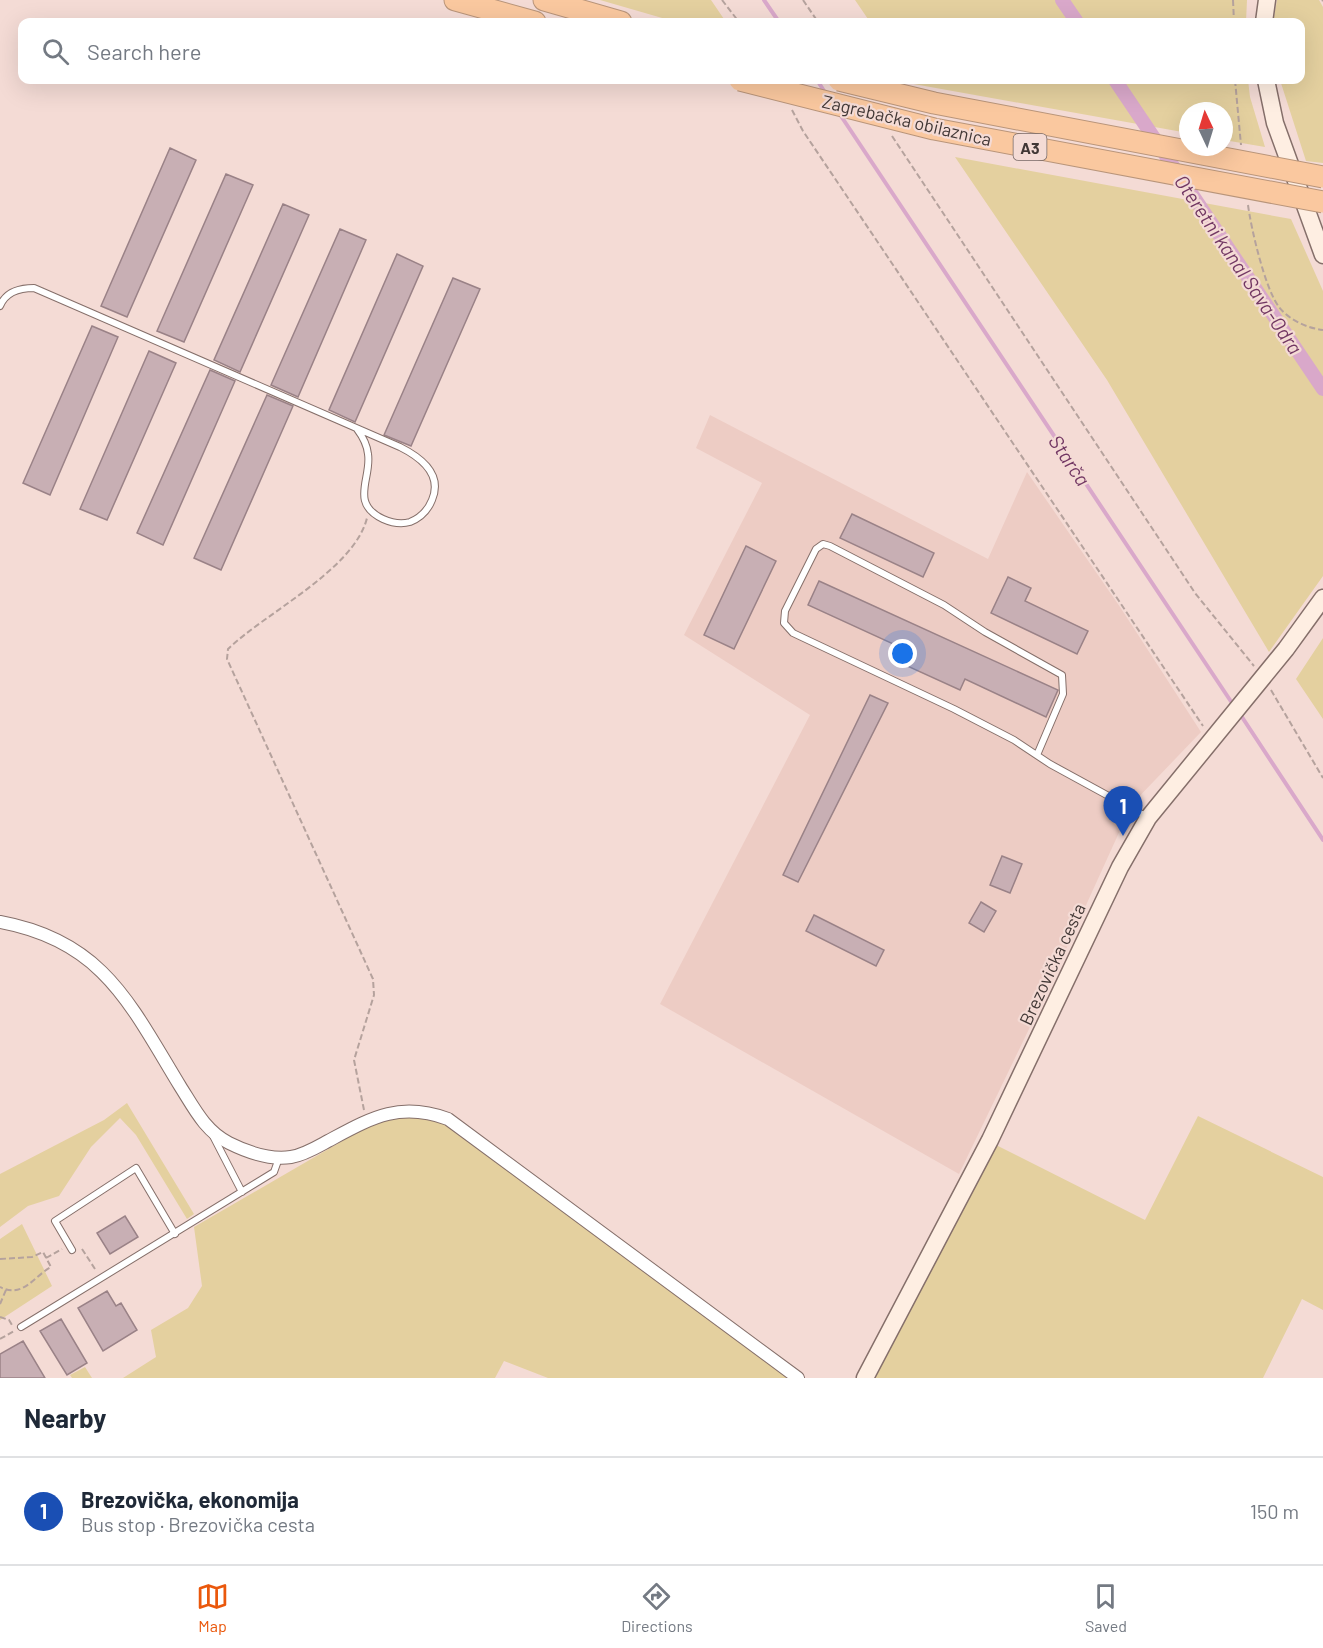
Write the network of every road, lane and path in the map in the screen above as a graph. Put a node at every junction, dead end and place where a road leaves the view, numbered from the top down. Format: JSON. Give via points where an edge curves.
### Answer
{"nodes":[{"id":1,"x":456,"y":0,"type":"edge"},
{"id":2,"x":544,"y":0,"type":"edge"},
{"id":3,"x":722,"y":0,"type":"edge"},
{"id":4,"x":803,"y":0,"type":"edge"},
{"id":5,"x":1233,"y":0,"type":"edge"},
{"id":6,"x":1267,"y":0,"type":"edge"},
{"id":7,"x":521,"y":18,"type":"edge"},
{"id":8,"x":607,"y":18,"type":"edge"},
{"id":9,"x":736,"y":18,"type":"edge"},
{"id":10,"x":815,"y":18,"type":"edge"},
{"id":11,"x":1234,"y":18,"type":"edge"},
{"id":12,"x":1265,"y":18,"type":"edge"},
{"id":13,"x":756,"y":84,"type":"edge"},
{"id":14,"x":856,"y":84,"type":"edge"},
{"id":15,"x":1235,"y":84,"type":"edge"},
{"id":16,"x":1267,"y":84,"type":"edge"},
{"id":17,"x":792,"y":110,"type":"dead end"},
{"id":18,"x":888,"y":128,"type":"dead end"},
{"id":19,"x":1242,"y":149,"type":"dead end"},
{"id":20,"x":1323,"y":177,"type":"edge"},
{"id":21,"x":1247,"y":196,"type":"dead end"},
{"id":22,"x":1323,"y":202,"type":"edge"},
{"id":23,"x":1323,"y":255,"type":"edge"},
{"id":24,"x":0,"y":306,"type":"edge"},
{"id":25,"x":1323,"y":330,"type":"edge"},
{"id":26,"x":357,"y":429,"type":"junction"},
{"id":27,"x":369,"y":510,"type":"junction"},
{"id":28,"x":1323,"y":598,"type":"edge"},
{"id":29,"x":1258,"y":683,"type":"junction"},
{"id":30,"x":1216,"y":733,"type":"junction"},
{"id":31,"x":1037,"y":755,"type":"junction"},
{"id":32,"x":1323,"y":778,"type":"edge"},
{"id":33,"x":1148,"y":818,"type":"junction"},
{"id":34,"x":0,"y":922,"type":"edge"},
{"id":35,"x":366,"y":1120,"type":"junction"},
{"id":36,"x":211,"y":1131,"type":"junction"},
{"id":37,"x":279,"y":1157,"type":"junction"},
{"id":38,"x":242,"y":1192,"type":"junction"},
{"id":39,"x":175,"y":1234,"type":"junction"},
{"id":40,"x":70,"y":1248,"type":"junction"},
{"id":41,"x":46,"y":1258,"type":"junction"},
{"id":42,"x":0,"y":1259,"type":"edge"},
{"id":43,"x":101,"y":1279,"type":"junction"},
{"id":44,"x":0,"y":1287,"type":"edge"},
{"id":45,"x":6,"y":1290,"type":"junction"},
{"id":46,"x":0,"y":1304,"type":"edge"},
{"id":47,"x":0,"y":1317,"type":"edge"},
{"id":48,"x":18,"y":1328,"type":"junction"},
{"id":49,"x":0,"y":1339,"type":"edge"},
{"id":50,"x":798,"y":1378,"type":"edge"},
{"id":51,"x":865,"y":1378,"type":"edge"}],
"edges":[{"from":1,"to":7,"type":"highway"},
{"from":2,"to":8,"type":"highway"},
{"from":3,"to":9,"type":"path"},
{"from":4,"to":10,"type":"path"},
{"from":5,"to":11,"type":"path"},
{"from":6,"to":12,"type":"main road"},
{"from":13,"to":22,"type":"highway","name":"Zagrebačka obilaznica","number":"A3","bridge":true,"via":[[934,129]]},
{"from":14,"to":20,"type":"highway","name":"Zagrebačka obilaznica","number":"A3","bridge":true,"via":[[934,103]]},
{"from":15,"to":19,"type":"path"},
{"from":16,"to":23,"type":"main road","via":[[1275,123]]},
{"from":17,"to":30,"type":"path"},
{"from":18,"to":29,"type":"path"},
{"from":21,"to":25,"type":"path","via":[[1250,220],[1277,306],[1289,317]]},
{"from":24,"to":26,"type":"lane","via":[[17,288],[34,288]]},
{"from":26,"to":27,"type":"lane","via":[[366,442],[369,457],[363,488]]},
{"from":26,"to":27,"type":"lane","via":[[420,458],[435,484],[426,510],[408,522],[396,524]]},
{"from":27,"to":35,"type":"path","via":[[358,540],[295,599],[237,640],[228,649],[227,659],[373,979],[374,995],[354,1060]]},
{"from":28,"to":29,"type":"main road","name":"Brezovička cesta"},
{"from":29,"to":30,"type":"main road","name":"Brezovička cesta"},
{"from":29,"to":32,"type":"path"},
{"from":30,"to":33,"type":"main road","name":"Brezovička cesta"},
{"from":31,"to":31,"type":"lane","via":[[954,709],[793,633],[784,623],[785,611],[816,549],[823,544],[830,546],[1062,675],[1064,694]]},
{"from":31,"to":33,"type":"lane"},
{"from":33,"to":51,"type":"main road","name":"Brezovička cesta","via":[[1120,867],[990,1140]]},
{"from":34,"to":36,"type":"street","via":[[57,938],[112,980]]},
{"from":35,"to":37,"type":"street","via":[[306,1152]]},
{"from":35,"to":50,"type":"street","via":[[407,1110],[448,1119]]},
{"from":36,"to":37,"type":"street","via":[[245,1150]]},
{"from":36,"to":38,"type":"lane"},
{"from":37,"to":38,"type":"lane","via":[[274,1172]]},
{"from":38,"to":39,"type":"lane"},
{"from":39,"to":40,"type":"lane","via":[[136,1168],[55,1221]]},
{"from":39,"to":43,"type":"lane"},
{"from":40,"to":41,"type":"path"},
{"from":40,"to":43,"type":"path","via":[[77,1241]]},
{"from":41,"to":42,"type":"path","via":[[43,1252],[32,1257]]},
{"from":41,"to":45,"type":"path","via":[[51,1267],[35,1282],[25,1288]]},
{"from":43,"to":48,"type":"lane"},
{"from":44,"to":45,"type":"path"},
{"from":45,"to":46,"type":"path"},
{"from":47,"to":48,"type":"path"},
{"from":48,"to":49,"type":"path"}]}
